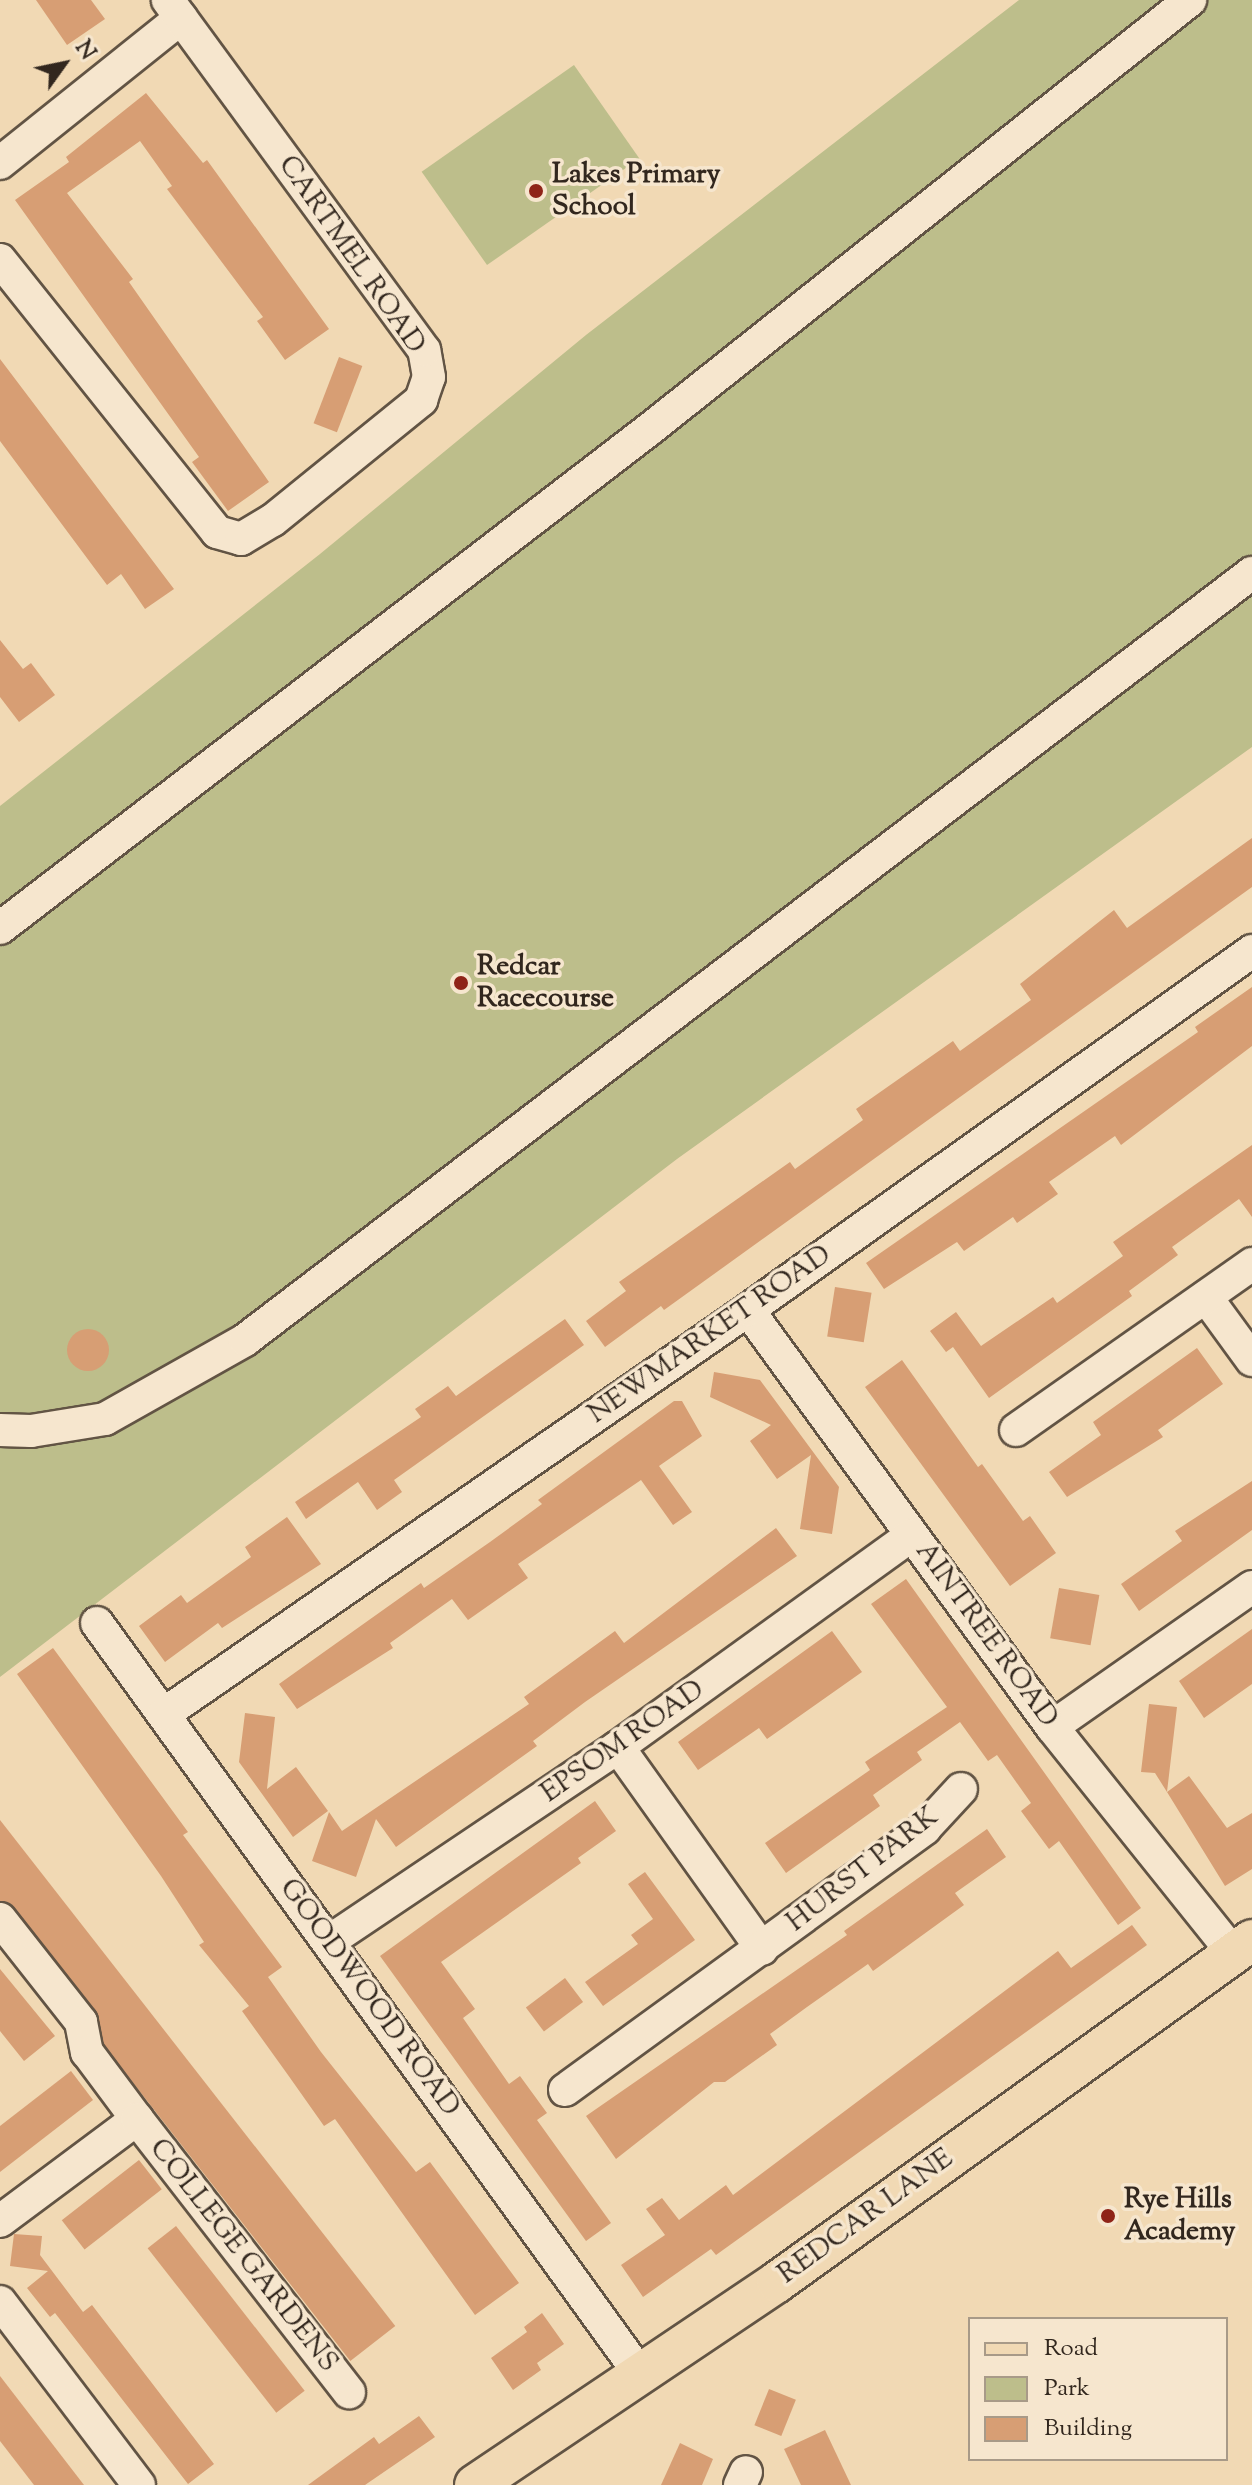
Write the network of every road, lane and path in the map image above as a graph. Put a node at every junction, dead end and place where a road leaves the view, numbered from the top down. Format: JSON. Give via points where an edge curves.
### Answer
{"nodes":[{"id":1,"x":1190,"y":0,"type":"edge"},
{"id":2,"x":175,"y":9,"type":"edge"},
{"id":3,"x":0,"y":163,"type":"edge"},
{"id":4,"x":0,"y":260,"type":"edge"},
{"id":5,"x":1252,"y":573,"type":"edge"},
{"id":6,"x":0,"y":928,"type":"edge"},
{"id":7,"x":1252,"y":951,"type":"edge"},
{"id":8,"x":1252,"y":1264,"type":"edge"},
{"id":9,"x":1206,"y":1297,"type":"junction"},
{"id":10,"x":748,"y":1310,"type":"junction"},
{"id":11,"x":1252,"y":1360,"type":"edge"},
{"id":12,"x":0,"y":1430,"type":"edge"},
{"id":13,"x":1016,"y":1430,"type":"dead end"},
{"id":14,"x":912,"y":1535,"type":"junction"},
{"id":15,"x":1252,"y":1587,"type":"edge"},
{"id":16,"x":97,"y":1623,"type":"dead end"},
{"id":17,"x":164,"y":1714,"type":"junction"},
{"id":18,"x":1052,"y":1727,"type":"junction"},
{"id":19,"x":618,"y":1747,"type":"junction"},
{"id":20,"x":961,"y":1789,"type":"dead end"},
{"id":21,"x":0,"y":1919,"type":"edge"},
{"id":22,"x":328,"y":1942,"type":"junction"},
{"id":23,"x":1243,"y":1946,"type":"edge"},
{"id":24,"x":762,"y":1949,"type":"junction"},
{"id":25,"x":565,"y":2090,"type":"dead end"},
{"id":26,"x":137,"y":2119,"type":"junction"},
{"id":27,"x":0,"y":2221,"type":"edge"},
{"id":28,"x":0,"y":2302,"type":"edge"},
{"id":29,"x":10,"y":2343,"type":"edge"},
{"id":30,"x":640,"y":2374,"type":"junction"},
{"id":31,"x":349,"y":2392,"type":"dead end"},
{"id":32,"x":139,"y":2485,"type":"edge"},
{"id":33,"x":475,"y":2485,"type":"edge"}],
"edges":[{"from":1,"to":6,"type":"street","via":[[658,423]]},
{"from":2,"to":3,"type":"street","name":"CARTMEL ROAD"},
{"from":2,"to":4,"type":"street","name":"CARTMEL ROAD","via":[[424,350],[429,377],[421,400],[273,520],[241,539],[217,532]]},
{"from":5,"to":12,"type":"street","via":[[245,1340],[105,1419],[31,1431]]},
{"from":7,"to":10,"type":"street","name":"NEWMARKET ROAD"},
{"from":8,"to":9,"type":"street"},
{"from":9,"to":11,"type":"street"},
{"from":9,"to":13,"type":"street"},
{"from":10,"to":14,"type":"street","name":"AINTREE ROAD"},
{"from":10,"to":17,"type":"street","name":"NEWMARKET ROAD"},
{"from":14,"to":18,"type":"street","name":"AINTREE ROAD"},
{"from":14,"to":19,"type":"street","name":"EPSOM ROAD"},
{"from":15,"to":18,"type":"street"},
{"from":16,"to":17,"type":"street","name":"GOODWOOD ROAD"},
{"from":17,"to":22,"type":"street","name":"GOODWOOD ROAD"},
{"from":18,"to":23,"type":"street","name":"AINTREE ROAD"},
{"from":19,"to":22,"type":"street","name":"EPSOM ROAD"},
{"from":19,"to":24,"type":"street","name":"HURST PARK"},
{"from":20,"to":24,"type":"street","name":"HURST PARK","via":[[925,1828]]},
{"from":21,"to":26,"type":"street","name":"COLLEGE GARDENS","via":[[81,2022],[87,2052]]},
{"from":22,"to":30,"type":"street","name":"GOODWOOD ROAD"},
{"from":23,"to":30,"type":"main road","name":"REDCAR LANE","via":[[777,2282]]},
{"from":24,"to":25,"type":"street","name":"HURST PARK"},
{"from":26,"to":27,"type":"street","name":"COLLEGE GARDENS"},
{"from":26,"to":31,"type":"street","name":"COLLEGE GARDENS"},
{"from":28,"to":29,"type":"street"},
{"from":29,"to":32,"type":"street"},
{"from":30,"to":33,"type":"main road","name":"REDCAR LANE"}]}
